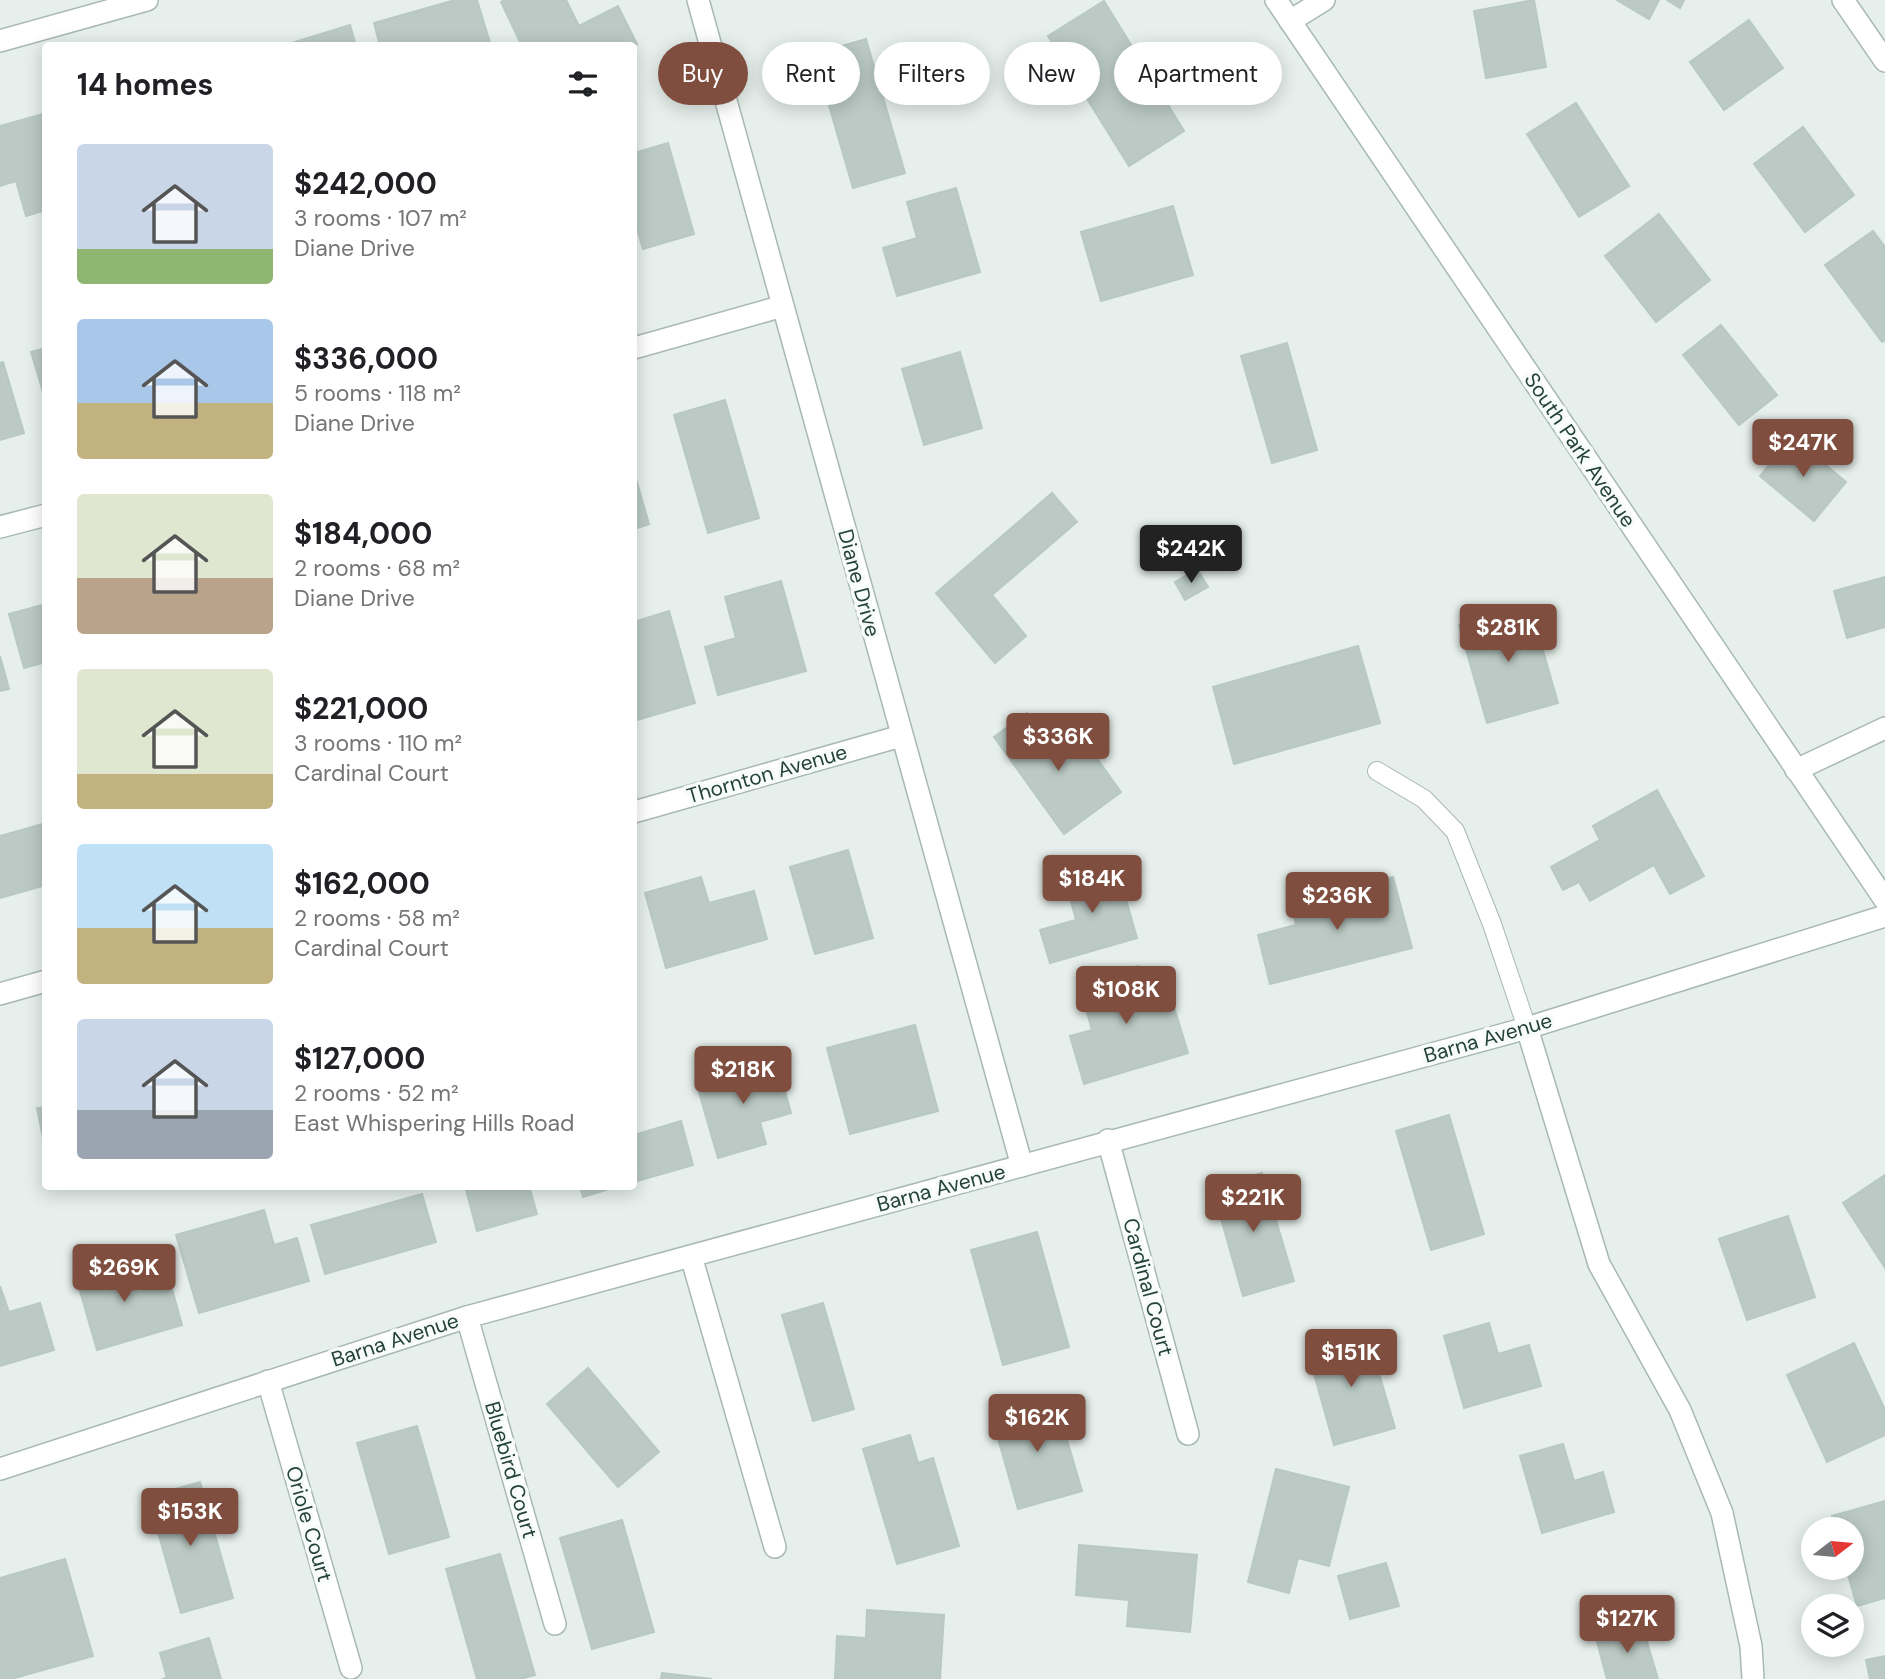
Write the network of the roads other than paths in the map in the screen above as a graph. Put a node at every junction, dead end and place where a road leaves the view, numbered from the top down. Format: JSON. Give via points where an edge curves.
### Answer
{"nodes":[{"id":1,"x":147,"y":0,"type":"edge"},
{"id":2,"x":698,"y":0,"type":"edge"},
{"id":3,"x":1276,"y":0,"type":"edge"},
{"id":4,"x":1324,"y":0,"type":"edge"},
{"id":5,"x":1843,"y":0,"type":"edge"},
{"id":6,"x":1290,"y":21,"type":"junction"},
{"id":7,"x":0,"y":41,"type":"edge"},
{"id":8,"x":1885,"y":61,"type":"edge"},
{"id":9,"x":783,"y":306,"type":"junction"},
{"id":10,"x":637,"y":347,"type":"edge"},
{"id":11,"x":42,"y":515,"type":"edge"},
{"id":12,"x":0,"y":527,"type":"edge"},
{"id":13,"x":1885,"y":728,"type":"edge"},
{"id":14,"x":901,"y":736,"type":"junction"},
{"id":15,"x":1796,"y":770,"type":"junction"},
{"id":16,"x":1377,"y":771,"type":"dead end"},
{"id":17,"x":637,"y":811,"type":"edge"},
{"id":18,"x":1885,"y":900,"type":"edge"},
{"id":19,"x":1885,"y":916,"type":"edge"},
{"id":20,"x":42,"y":982,"type":"edge"},
{"id":21,"x":0,"y":994,"type":"edge"},
{"id":22,"x":1527,"y":1028,"type":"junction"},
{"id":23,"x":1108,"y":1140,"type":"junction"},
{"id":24,"x":1022,"y":1166,"type":"junction"},
{"id":25,"x":691,"y":1256,"type":"junction"},
{"id":26,"x":467,"y":1317,"type":"junction"},
{"id":27,"x":268,"y":1381,"type":"junction"},
{"id":28,"x":1188,"y":1434,"type":"dead end"},
{"id":29,"x":0,"y":1469,"type":"edge"},
{"id":30,"x":775,"y":1547,"type":"dead end"},
{"id":31,"x":555,"y":1624,"type":"dead end"},
{"id":32,"x":351,"y":1668,"type":"dead end"},
{"id":33,"x":1754,"y":1679,"type":"edge"}],
"edges":[{"from":1,"to":7,"type":"street"},
{"from":2,"to":9,"type":"street","name":"Diane Drive"},
{"from":3,"to":6,"type":"street","name":"South Park Avenue"},
{"from":4,"to":6,"type":"street"},
{"from":5,"to":8,"type":"street"},
{"from":6,"to":15,"type":"street","name":"South Park Avenue"},
{"from":9,"to":10,"type":"street"},
{"from":9,"to":14,"type":"street","name":"Diane Drive"},
{"from":11,"to":12,"type":"street"},
{"from":13,"to":15,"type":"street"},
{"from":14,"to":17,"type":"street","name":"Thornton Avenue"},
{"from":14,"to":24,"type":"street","name":"Diane Drive"},
{"from":15,"to":18,"type":"street","name":"South Park Avenue"},
{"from":16,"to":22,"type":"lane","via":[[1424,799],[1455,831]]},
{"from":19,"to":22,"type":"street","name":"Barna Avenue"},
{"from":20,"to":21,"type":"street"},
{"from":22,"to":23,"type":"street","name":"Barna Avenue"},
{"from":22,"to":33,"type":"street","via":[[1598,1264],[1680,1409],[1722,1513]]},
{"from":23,"to":24,"type":"street","name":"Barna Avenue"},
{"from":23,"to":28,"type":"street","name":"Cardinal Court"},
{"from":24,"to":25,"type":"street","name":"Barna Avenue"},
{"from":25,"to":26,"type":"street","name":"Barna Avenue"},
{"from":25,"to":30,"type":"street"},
{"from":26,"to":27,"type":"street","name":"Barna Avenue"},
{"from":26,"to":31,"type":"street","name":"Bluebird Court"},
{"from":27,"to":29,"type":"street","name":"Barna Avenue"},
{"from":27,"to":32,"type":"street","name":"Oriole Court"}]}
